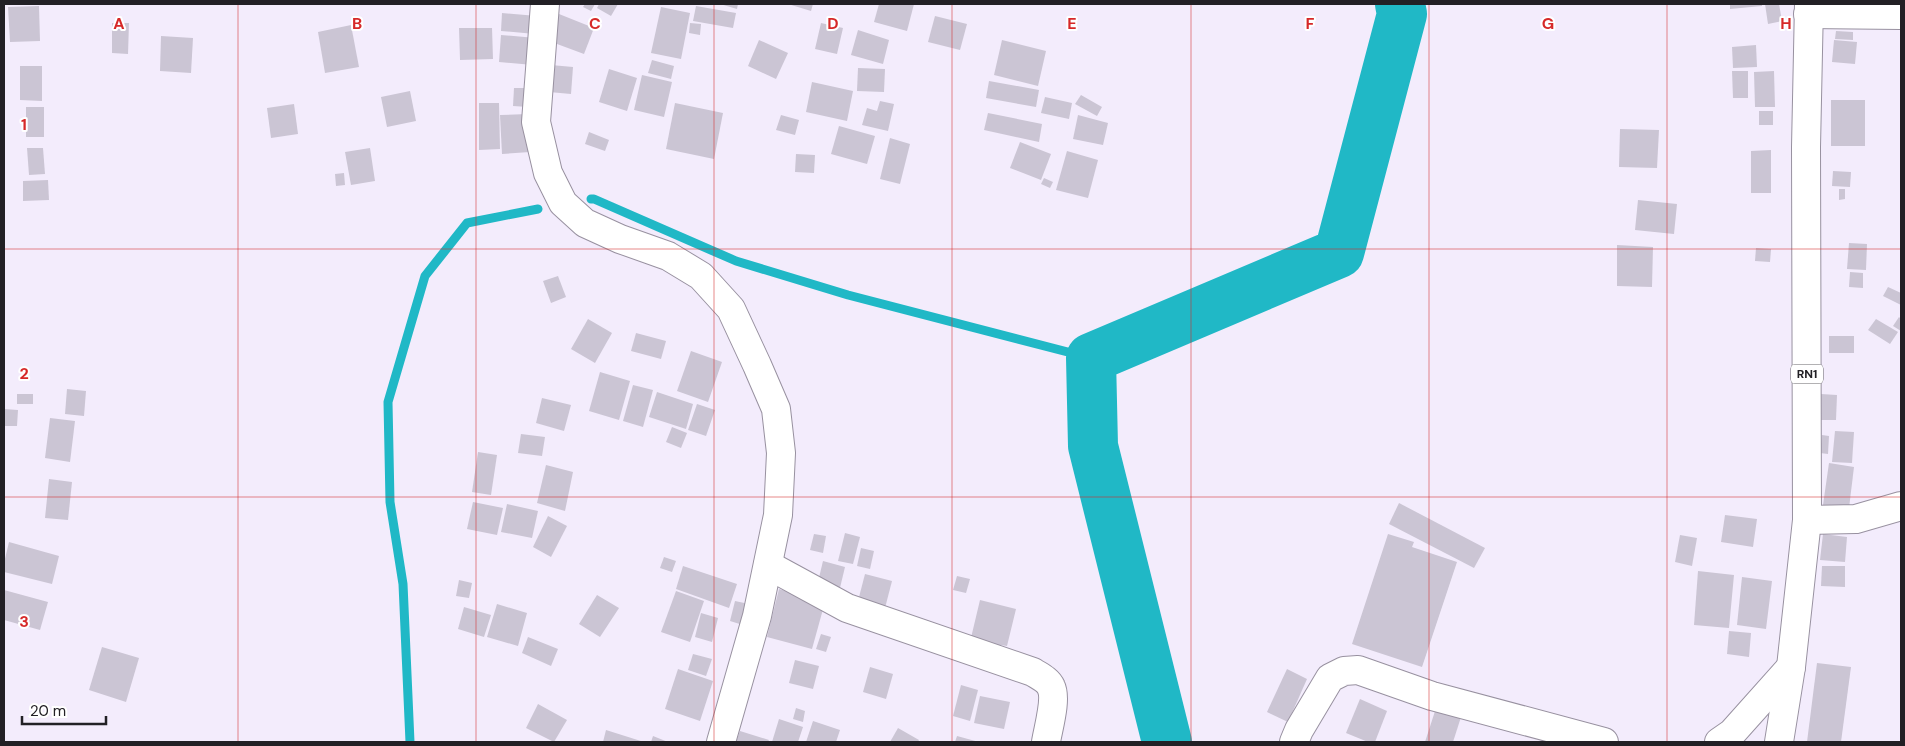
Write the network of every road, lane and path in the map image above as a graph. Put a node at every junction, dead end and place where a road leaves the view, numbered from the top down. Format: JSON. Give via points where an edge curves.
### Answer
{"nodes":[{"id":1,"x":545,"y":4,"type":"edge"},
{"id":2,"x":1809,"y":9,"type":"edge"},
{"id":3,"x":1901,"y":15,"type":"edge"},
{"id":4,"x":1901,"y":506,"type":"edge"},
{"id":5,"x":1807,"y":520,"type":"junction"},
{"id":6,"x":768,"y":565,"type":"junction"},
{"id":7,"x":1791,"y":667,"type":"junction"},
{"id":8,"x":721,"y":742,"type":"edge"},
{"id":9,"x":1046,"y":742,"type":"edge"},
{"id":10,"x":1294,"y":742,"type":"edge"},
{"id":11,"x":1604,"y":742,"type":"edge"},
{"id":12,"x":1719,"y":742,"type":"edge"},
{"id":13,"x":1779,"y":742,"type":"edge"}],
"edges":[{"from":1,"to":6,"type":"main road","via":[[536,122],[548,173],[563,203],[585,223],[668,256],[701,276],[731,309],[776,409],[781,453],[778,516]]},
{"from":2,"to":3,"type":"main road"},
{"from":2,"to":5,"type":"main road","number":"RN1"},
{"from":4,"to":5,"type":"main road","via":[[1856,519]]},
{"from":5,"to":7,"type":"main road","number":"RN1"},
{"from":6,"to":8,"type":"main road","via":[[758,616]]},
{"from":6,"to":9,"type":"main road","via":[[847,608],[1033,672],[1046,680],[1053,695]]},
{"from":7,"to":12,"type":"main road","via":[[1732,733]]},
{"from":7,"to":13,"type":"main road","number":"RN1"},
{"from":10,"to":11,"type":"main road","via":[[1330,678],[1344,671],[1358,670],[1432,696]]}]}
